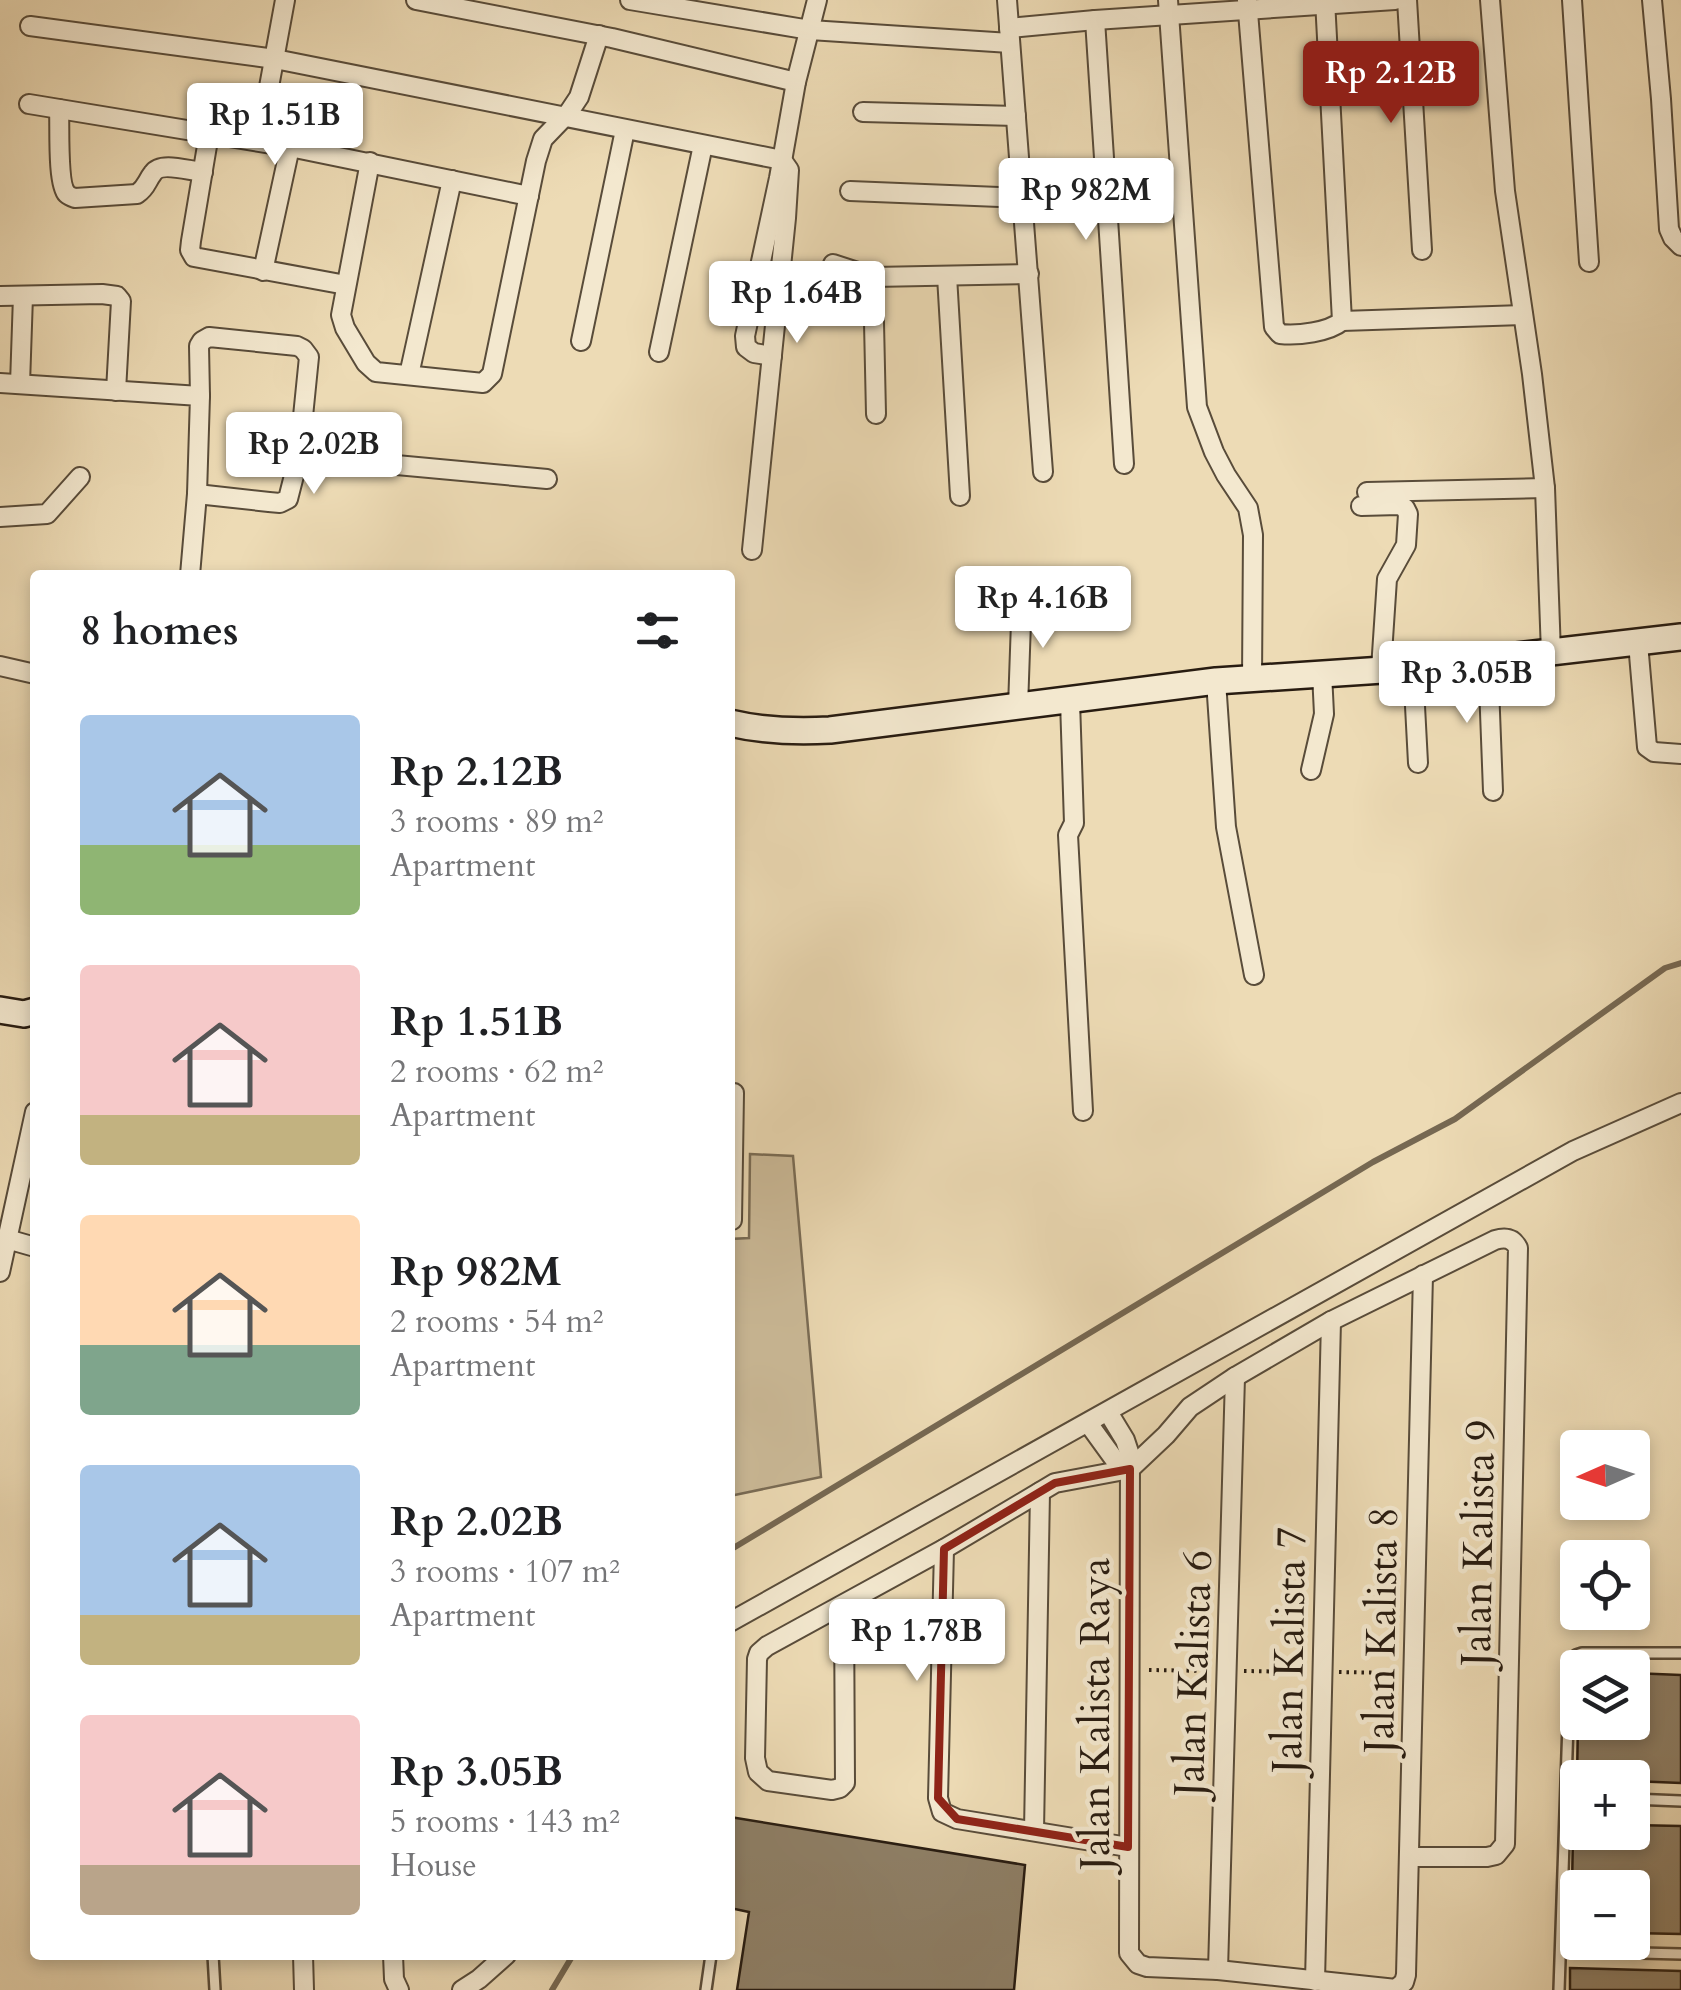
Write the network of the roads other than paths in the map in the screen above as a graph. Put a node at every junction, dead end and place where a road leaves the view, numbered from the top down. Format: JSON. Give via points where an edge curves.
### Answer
{"nodes":[{"id":1,"x":284,"y":0,"type":"edge"},
{"id":2,"x":416,"y":0,"type":"edge"},
{"id":3,"x":630,"y":0,"type":"edge"},
{"id":4,"x":817,"y":0,"type":"edge"},
{"id":5,"x":1007,"y":0,"type":"edge"},
{"id":6,"x":1395,"y":0,"type":"edge"},
{"id":7,"x":1407,"y":0,"type":"edge"},
{"id":8,"x":1490,"y":0,"type":"edge"},
{"id":9,"x":1572,"y":0,"type":"edge"},
{"id":10,"x":1652,"y":0,"type":"edge"},
{"id":11,"x":1325,"y":2,"type":"edge"},
{"id":12,"x":1247,"y":5,"type":"edge"},
{"id":13,"x":1168,"y":8,"type":"edge"},
{"id":14,"x":1095,"y":20,"type":"junction"},
{"id":15,"x":30,"y":26,"type":"dead end"},
{"id":16,"x":810,"y":30,"type":"junction"},
{"id":17,"x":599,"y":36,"type":"junction"},
{"id":18,"x":1009,"y":36,"type":"junction"},
{"id":19,"x":275,"y":59,"type":"junction"},
{"id":20,"x":796,"y":82,"type":"junction"},
{"id":21,"x":29,"y":104,"type":"dead end"},
{"id":22,"x":59,"y":109,"type":"junction"},
{"id":23,"x":863,"y":112,"type":"dead end"},
{"id":24,"x":1016,"y":116,"type":"junction"},
{"id":25,"x":563,"y":118,"type":"junction"},
{"id":26,"x":625,"y":130,"type":"junction"},
{"id":27,"x":210,"y":134,"type":"junction"},
{"id":28,"x":260,"y":141,"type":"junction"},
{"id":29,"x":703,"y":145,"type":"junction"},
{"id":30,"x":290,"y":146,"type":"junction"},
{"id":31,"x":782,"y":160,"type":"junction"},
{"id":32,"x":370,"y":162,"type":"junction"},
{"id":33,"x":203,"y":172,"type":"junction"},
{"id":34,"x":452,"y":180,"type":"junction"},
{"id":35,"x":850,"y":191,"type":"dead end"},
{"id":36,"x":529,"y":196,"type":"junction"},
{"id":37,"x":1023,"y":198,"type":"junction"},
{"id":38,"x":1681,"y":246,"type":"edge"},
{"id":39,"x":1422,"y":250,"type":"dead end"},
{"id":40,"x":1589,"y":262,"type":"dead end"},
{"id":41,"x":833,"y":264,"type":"dead end"},
{"id":42,"x":263,"y":270,"type":"junction"},
{"id":43,"x":1029,"y":274,"type":"junction"},
{"id":44,"x":948,"y":276,"type":"junction"},
{"id":45,"x":873,"y":278,"type":"junction"},
{"id":46,"x":346,"y":285,"type":"junction"},
{"id":47,"x":0,"y":296,"type":"edge"},
{"id":48,"x":23,"y":296,"type":"junction"},
{"id":49,"x":1523,"y":314,"type":"junction"},
{"id":50,"x":1342,"y":321,"type":"junction"},
{"id":51,"x":580,"y":341,"type":"dead end"},
{"id":52,"x":659,"y":352,"type":"dead end"},
{"id":53,"x":772,"y":356,"type":"junction"},
{"id":54,"x":409,"y":375,"type":"junction"},
{"id":55,"x":0,"y":383,"type":"edge"},
{"id":56,"x":20,"y":384,"type":"junction"},
{"id":57,"x":116,"y":391,"type":"junction"},
{"id":58,"x":200,"y":396,"type":"junction"},
{"id":59,"x":876,"y":414,"type":"dead end"},
{"id":60,"x":299,"y":456,"type":"junction"},
{"id":61,"x":1124,"y":464,"type":"dead end"},
{"id":62,"x":1042,"y":472,"type":"dead end"},
{"id":63,"x":80,"y":477,"type":"dead end"},
{"id":64,"x":546,"y":480,"type":"dead end"},
{"id":65,"x":1545,"y":488,"type":"junction"},
{"id":66,"x":197,"y":494,"type":"junction"},
{"id":67,"x":960,"y":496,"type":"dead end"},
{"id":68,"x":0,"y":516,"type":"edge"},
{"id":69,"x":752,"y":550,"type":"dead end"},
{"id":70,"x":190,"y":570,"type":"edge"},
{"id":71,"x":1058,"y":590,"type":"dead end"},
{"id":72,"x":1681,"y":637,"type":"edge"},
{"id":73,"x":1638,"y":643,"type":"junction"},
{"id":74,"x":1551,"y":653,"type":"junction"},
{"id":75,"x":1488,"y":660,"type":"junction"},
{"id":76,"x":0,"y":666,"type":"edge"},
{"id":77,"x":1413,"y":668,"type":"junction"},
{"id":78,"x":1381,"y":669,"type":"junction"},
{"id":79,"x":30,"y":673,"type":"edge"},
{"id":80,"x":1322,"y":674,"type":"junction"},
{"id":81,"x":1252,"y":679,"type":"junction"},
{"id":82,"x":1216,"y":681,"type":"junction"},
{"id":83,"x":1070,"y":702,"type":"junction"},
{"id":84,"x":1018,"y":707,"type":"junction"},
{"id":85,"x":735,"y":724,"type":"edge"},
{"id":86,"x":1681,"y":754,"type":"edge"},
{"id":87,"x":1418,"y":763,"type":"dead end"},
{"id":88,"x":1311,"y":770,"type":"dead end"},
{"id":89,"x":1493,"y":791,"type":"dead end"},
{"id":90,"x":1254,"y":975,"type":"dead end"},
{"id":91,"x":0,"y":1010,"type":"edge"},
{"id":92,"x":30,"y":1012,"type":"edge"},
{"id":93,"x":1681,"y":1103,"type":"edge"},
{"id":94,"x":1083,"y":1112,"type":"dead end"},
{"id":95,"x":30,"y":1136,"type":"edge"},
{"id":96,"x":8,"y":1239,"type":"junction"},
{"id":97,"x":30,"y":1246,"type":"edge"},
{"id":98,"x":0,"y":1272,"type":"edge"},
{"id":99,"x":1423,"y":1274,"type":"junction"},
{"id":100,"x":1331,"y":1321,"type":"junction"},
{"id":101,"x":1235,"y":1377,"type":"junction"},
{"id":102,"x":1108,"y":1412,"type":"junction"},
{"id":103,"x":1088,"y":1423,"type":"junction"},
{"id":104,"x":1130,"y":1470,"type":"junction"},
{"id":105,"x":1040,"y":1492,"type":"junction"},
{"id":106,"x":944,"y":1549,"type":"junction"},
{"id":107,"x":844,"y":1604,"type":"junction"},
{"id":108,"x":735,"y":1620,"type":"edge"},
{"id":109,"x":1681,"y":1653,"type":"edge"},
{"id":110,"x":1571,"y":1760,"type":"edge"},
{"id":111,"x":1650,"y":1800,"type":"edge"},
{"id":112,"x":1681,"y":1801,"type":"edge"},
{"id":113,"x":1034,"y":1831,"type":"junction"},
{"id":114,"x":1128,"y":1848,"type":"junction"},
{"id":115,"x":1410,"y":1857,"type":"junction"},
{"id":116,"x":1650,"y":1953,"type":"edge"},
{"id":117,"x":1681,"y":1954,"type":"edge"},
{"id":118,"x":212,"y":1960,"type":"edge"},
{"id":119,"x":302,"y":1960,"type":"edge"},
{"id":120,"x":393,"y":1960,"type":"edge"},
{"id":121,"x":501,"y":1960,"type":"edge"},
{"id":122,"x":710,"y":1960,"type":"edge"},
{"id":123,"x":1561,"y":1960,"type":"edge"},
{"id":124,"x":1218,"y":1970,"type":"junction"},
{"id":125,"x":1315,"y":1981,"type":"junction"},
{"id":126,"x":215,"y":1990,"type":"edge"},
{"id":127,"x":304,"y":1990,"type":"edge"},
{"id":128,"x":399,"y":1990,"type":"edge"},
{"id":129,"x":462,"y":1990,"type":"edge"},
{"id":130,"x":706,"y":1990,"type":"edge"},
{"id":131,"x":1559,"y":1990,"type":"edge"}],
"edges":[{"from":1,"to":19,"type":"street"},
{"from":2,"to":17,"type":"street"},
{"from":3,"to":16,"type":"street"},
{"from":4,"to":16,"type":"street"},
{"from":5,"to":18,"type":"street"},
{"from":6,"to":11,"type":"street"},
{"from":7,"to":39,"type":"street"},
{"from":8,"to":49,"type":"street","via":[[1505,191]]},
{"from":9,"to":40,"type":"street"},
{"from":10,"to":38,"type":"street","via":[[1669,230]]},
{"from":11,"to":12,"type":"street"},
{"from":11,"to":50,"type":"street"},
{"from":12,"to":13,"type":"street"},
{"from":12,"to":50,"type":"street","via":[[1274,327],[1288,335]]},
{"from":13,"to":14,"type":"street"},
{"from":13,"to":81,"type":"street","via":[[1197,407],[1214,452],[1248,508]]},
{"from":14,"to":18,"type":"street"},
{"from":14,"to":61,"type":"street"},
{"from":15,"to":19,"type":"street"},
{"from":16,"to":18,"type":"street"},
{"from":16,"to":20,"type":"street"},
{"from":17,"to":20,"type":"street"},
{"from":17,"to":25,"type":"street","via":[[579,96]]},
{"from":18,"to":24,"type":"street"},
{"from":19,"to":25,"type":"street"},
{"from":19,"to":28,"type":"street"},
{"from":20,"to":31,"type":"street"},
{"from":21,"to":22,"type":"street"},
{"from":22,"to":27,"type":"street"},
{"from":22,"to":33,"type":"street","via":[[62,179],[69,196],[138,194],[161,166]]},
{"from":23,"to":24,"type":"street"},
{"from":24,"to":37,"type":"street"},
{"from":25,"to":26,"type":"street"},
{"from":25,"to":36,"type":"street","via":[[544,139]]},
{"from":26,"to":29,"type":"street"},
{"from":26,"to":51,"type":"street"},
{"from":27,"to":28,"type":"street"},
{"from":27,"to":33,"type":"street"},
{"from":28,"to":30,"type":"street"},
{"from":29,"to":31,"type":"street"},
{"from":29,"to":52,"type":"street"},
{"from":30,"to":32,"type":"street"},
{"from":30,"to":42,"type":"street"},
{"from":31,"to":53,"type":"street","via":[[789,178]]},
{"from":31,"to":53,"type":"street","via":[[744,336],[749,350]]},
{"from":32,"to":34,"type":"street"},
{"from":32,"to":46,"type":"street"},
{"from":33,"to":42,"type":"street","via":[[192,254]]},
{"from":34,"to":36,"type":"street"},
{"from":34,"to":54,"type":"street"},
{"from":35,"to":37,"type":"street"},
{"from":36,"to":54,"type":"street","via":[[490,378],[479,384]]},
{"from":37,"to":43,"type":"street"},
{"from":41,"to":45,"type":"street"},
{"from":42,"to":46,"type":"street"},
{"from":43,"to":44,"type":"street"},
{"from":43,"to":62,"type":"street"},
{"from":44,"to":45,"type":"street"},
{"from":44,"to":67,"type":"street"},
{"from":45,"to":59,"type":"street"},
{"from":46,"to":54,"type":"street","via":[[342,320],[368,367]]},
{"from":47,"to":48,"type":"street"},
{"from":48,"to":56,"type":"street"},
{"from":48,"to":57,"type":"street","via":[[117,296]]},
{"from":49,"to":50,"type":"street"},
{"from":49,"to":65,"type":"street"},
{"from":53,"to":69,"type":"street"},
{"from":55,"to":56,"type":"street"},
{"from":56,"to":57,"type":"street"},
{"from":57,"to":58,"type":"street"},
{"from":58,"to":60,"type":"street","via":[[205,339],[302,349],[309,362]]},
{"from":58,"to":66,"type":"street"},
{"from":60,"to":64,"type":"street"},
{"from":60,"to":66,"type":"street","via":[[284,502]]},
{"from":63,"to":68,"type":"street","via":[[46,514]]},
{"from":65,"to":74,"type":"street"},
{"from":65,"to":78,"type":"street","via":[[1364,499],[1399,505],[1408,514],[1404,549],[1387,580]]},
{"from":66,"to":70,"type":"street"},
{"from":71,"to":84,"type":"street","via":[[1021,622]]},
{"from":72,"to":73,"type":"street"},
{"from":73,"to":74,"type":"street"},
{"from":73,"to":86,"type":"street","via":[[1647,747]]},
{"from":74,"to":75,"type":"street"},
{"from":75,"to":77,"type":"street"},
{"from":75,"to":89,"type":"street"},
{"from":76,"to":79,"type":"street"},
{"from":77,"to":78,"type":"street"},
{"from":77,"to":87,"type":"street"},
{"from":78,"to":80,"type":"street"},
{"from":80,"to":81,"type":"street"},
{"from":80,"to":88,"type":"street","via":[[1324,714]]},
{"from":81,"to":82,"type":"street"},
{"from":82,"to":83,"type":"street"},
{"from":82,"to":90,"type":"street","via":[[1226,828]]},
{"from":83,"to":84,"type":"street"},
{"from":83,"to":94,"type":"street","via":[[1074,823],[1068,836]]},
{"from":84,"to":85,"type":"street","via":[[799,732]]},
{"from":91,"to":92,"type":"street"},
{"from":93,"to":102,"type":"street","via":[[1573,1150]]},
{"from":95,"to":96,"type":"street"},
{"from":96,"to":97,"type":"street"},
{"from":96,"to":98,"type":"street"},
{"from":99,"to":100,"type":"street"},
{"from":99,"to":115,"type":"street","name":"Jalan Kalista 8"},
{"from":99,"to":115,"type":"street","name":"Jalan Kalista 9","via":[[1495,1240],[1509,1239],[1518,1248],[1505,1844],[1487,1857]]},
{"from":100,"to":101,"type":"street"},
{"from":100,"to":125,"type":"street","name":"Jalan Kalista 7"},
{"from":101,"to":104,"type":"street","via":[[1190,1406]]},
{"from":101,"to":124,"type":"street","name":"Jalan Kalista 6"},
{"from":102,"to":103,"type":"street"},
{"from":102,"to":104,"type":"street","name":"Jalan Kalista Raya","via":[[1126,1440]]},
{"from":103,"to":104,"type":"street","via":[[1117,1463]]},
{"from":103,"to":108,"type":"street"},
{"from":104,"to":105,"type":"street","via":[[1068,1479]]},
{"from":104,"to":114,"type":"street","name":"Jalan Kalista Raya"},
{"from":105,"to":106,"type":"street"},
{"from":105,"to":113,"type":"street"},
{"from":106,"to":107,"type":"street"},
{"from":106,"to":113,"type":"street","via":[[942,1812],[956,1820]]},
{"from":107,"to":107,"type":"street","via":[[759,1653],[755,1758],[768,1781],[832,1790],[846,1779]]},
{"from":109,"to":110,"type":"lane","via":[[1582,1653],[1573,1659]]},
{"from":111,"to":112,"type":"lane"},
{"from":113,"to":114,"type":"street"},
{"from":114,"to":124,"type":"street","name":"Jalan Kalista Raya","via":[[1132,1958],[1147,1966]]},
{"from":115,"to":125,"type":"street","name":"Jalan Kalista 8","via":[[1401,1986]]},
{"from":116,"to":117,"type":"lane"},
{"from":118,"to":126,"type":"lane"},
{"from":119,"to":127,"type":"street"},
{"from":120,"to":128,"type":"street"},
{"from":121,"to":129,"type":"street"},
{"from":122,"to":130,"type":"lane"},
{"from":123,"to":131,"type":"lane"},
{"from":124,"to":125,"type":"street"}]}
